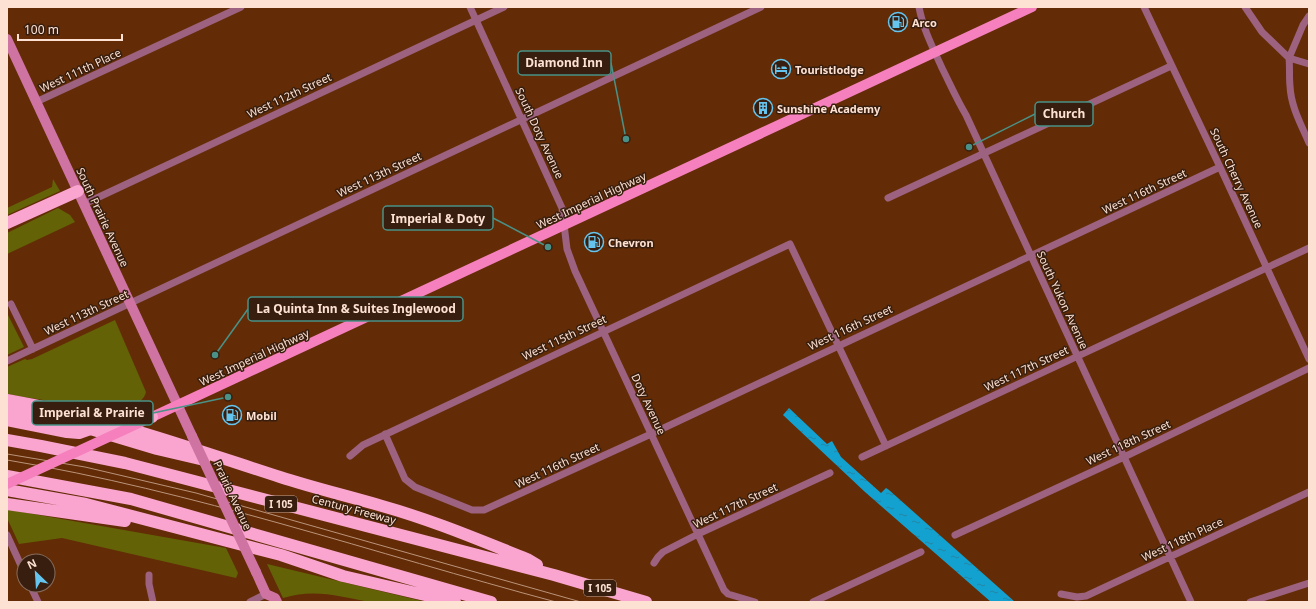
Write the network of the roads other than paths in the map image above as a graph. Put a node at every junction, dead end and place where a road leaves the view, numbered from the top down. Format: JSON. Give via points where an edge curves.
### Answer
{"nodes":[{"id":1,"x":241,"y":7,"type":"edge"},
{"id":2,"x":470,"y":7,"type":"edge"},
{"id":3,"x":504,"y":7,"type":"edge"},
{"id":4,"x":761,"y":7,"type":"edge"},
{"id":5,"x":919,"y":7,"type":"edge"},
{"id":6,"x":1032,"y":7,"type":"edge"},
{"id":7,"x":1144,"y":7,"type":"edge"},
{"id":8,"x":1245,"y":7,"type":"edge"},
{"id":9,"x":1309,"y":16,"type":"edge"},
{"id":10,"x":476,"y":20,"type":"junction"},
{"id":11,"x":7,"y":39,"type":"edge"},
{"id":12,"x":935,"y":52,"type":"junction"},
{"id":13,"x":1289,"y":58,"type":"junction"},
{"id":14,"x":1309,"y":64,"type":"edge"},
{"id":15,"x":1171,"y":66,"type":"junction"},
{"id":16,"x":36,"y":102,"type":"junction"},
{"id":17,"x":522,"y":119,"type":"junction"},
{"id":18,"x":1309,"y":143,"type":"edge"},
{"id":19,"x":983,"y":154,"type":"junction"},
{"id":20,"x":1220,"y":168,"type":"junction"},
{"id":21,"x":78,"y":191,"type":"junction"},
{"id":22,"x":888,"y":198,"type":"dead end"},
{"id":23,"x":84,"y":204,"type":"junction"},
{"id":24,"x":7,"y":223,"type":"edge"},
{"id":25,"x":564,"y":226,"type":"junction"},
{"id":26,"x":1309,"y":248,"type":"edge"},
{"id":27,"x":1030,"y":255,"type":"junction"},
{"id":28,"x":1267,"y":268,"type":"junction"},
{"id":29,"x":130,"y":303,"type":"junction"},
{"id":30,"x":11,"y":304,"type":"dead end"},
{"id":31,"x":603,"y":331,"type":"junction"},
{"id":32,"x":838,"y":345,"type":"junction"},
{"id":33,"x":33,"y":349,"type":"junction"},
{"id":34,"x":1077,"y":356,"type":"junction"},
{"id":35,"x":1309,"y":359,"type":"edge"},
{"id":36,"x":7,"y":361,"type":"edge"},
{"id":37,"x":1309,"y":368,"type":"edge"},
{"id":38,"x":7,"y":400,"type":"edge"},
{"id":39,"x":178,"y":406,"type":"junction"},
{"id":40,"x":7,"y":409,"type":"edge"},
{"id":41,"x":152,"y":418,"type":"junction"},
{"id":42,"x":7,"y":420,"type":"edge"},
{"id":43,"x":385,"y":434,"type":"junction"},
{"id":44,"x":651,"y":434,"type":"junction"},
{"id":45,"x":7,"y":440,"type":"edge"},
{"id":46,"x":886,"y":446,"type":"junction"},
{"id":47,"x":350,"y":456,"type":"dead end"},
{"id":48,"x":862,"y":457,"type":"dead end"},
{"id":49,"x":1124,"y":457,"type":"junction"},
{"id":50,"x":830,"y":473,"type":"dead end"},
{"id":51,"x":7,"y":476,"type":"edge"},
{"id":52,"x":289,"y":480,"type":"junction"},
{"id":53,"x":7,"y":484,"type":"edge"},
{"id":54,"x":7,"y":490,"type":"edge"},
{"id":55,"x":1309,"y":492,"type":"edge"},
{"id":56,"x":7,"y":504,"type":"edge"},
{"id":57,"x":185,"y":529,"type":"junction"},
{"id":58,"x":698,"y":534,"type":"junction"},
{"id":59,"x":955,"y":534,"type":"dead end"},
{"id":60,"x":7,"y":535,"type":"edge"},
{"id":61,"x":921,"y":552,"type":"dead end"},
{"id":62,"x":16,"y":555,"type":"edge"},
{"id":63,"x":1170,"y":557,"type":"junction"},
{"id":64,"x":654,"y":563,"type":"dead end"},
{"id":65,"x":149,"y":575,"type":"dead end"},
{"id":66,"x":554,"y":575,"type":"junction"},
{"id":67,"x":1309,"y":583,"type":"edge"},
{"id":68,"x":1062,"y":594,"type":"dead end"},
{"id":69,"x":265,"y":598,"type":"edge"},
{"id":70,"x":154,"y":602,"type":"edge"},
{"id":71,"x":250,"y":602,"type":"edge"},
{"id":72,"x":276,"y":602,"type":"edge"},
{"id":73,"x":455,"y":602,"type":"edge"},
{"id":74,"x":491,"y":602,"type":"edge"},
{"id":75,"x":646,"y":602,"type":"edge"},
{"id":76,"x":754,"y":602,"type":"edge"},
{"id":77,"x":813,"y":602,"type":"edge"},
{"id":78,"x":1191,"y":602,"type":"edge"},
{"id":79,"x":1250,"y":602,"type":"edge"}],
"edges":[{"from":1,"to":16,"type":"street","name":"West 111th Place"},
{"from":2,"to":10,"type":"street","name":"South Doty Avenue"},
{"from":3,"to":10,"type":"street","name":"West 112th Street"},
{"from":4,"to":17,"type":"street","name":"West 113th Street"},
{"from":5,"to":12,"type":"street","name":"South Yukon Avenue"},
{"from":6,"to":12,"type":"main road","name":"West Imperial Highway"},
{"from":7,"to":15,"type":"street","name":"South Cherry Avenue"},
{"from":8,"to":13,"type":"street","via":[[1262,32]]},
{"from":9,"to":13,"type":"street"},
{"from":10,"to":17,"type":"street","name":"South Doty Avenue"},
{"from":10,"to":23,"type":"street","name":"West 112th Street"},
{"from":11,"to":16,"type":"main road","name":"South Prairie Avenue"},
{"from":12,"to":19,"type":"street","name":"South Yukon Avenue"},
{"from":12,"to":25,"type":"main road","name":"West Imperial Highway"},
{"from":13,"to":14,"type":"street"},
{"from":13,"to":18,"type":"street","via":[[1289,85],[1296,116]]},
{"from":15,"to":19,"type":"street"},
{"from":15,"to":20,"type":"street","name":"South Cherry Avenue"},
{"from":16,"to":21,"type":"main road","name":"South Prairie Avenue"},
{"from":17,"to":25,"type":"street","name":"South Doty Avenue","via":[[562,208]]},
{"from":17,"to":29,"type":"street","name":"West 113th Street"},
{"from":19,"to":22,"type":"street"},
{"from":19,"to":27,"type":"street","name":"South Yukon Avenue"},
{"from":20,"to":27,"type":"street","name":"West 116th Street"},
{"from":20,"to":28,"type":"street","name":"South Cherry Avenue"},
{"from":21,"to":23,"type":"main road","name":"South Prairie Avenue"},
{"from":21,"to":24,"type":"highway"},
{"from":23,"to":29,"type":"main road","name":"South Prairie Avenue"},
{"from":25,"to":31,"type":"street","name":"Doty Avenue","via":[[567,249],[575,271]]},
{"from":25,"to":39,"type":"main road","name":"West Imperial Highway"},
{"from":26,"to":28,"type":"street","name":"West 117th Street"},
{"from":27,"to":32,"type":"street","name":"West 116th Street"},
{"from":27,"to":34,"type":"street","name":"South Yukon Avenue"},
{"from":28,"to":34,"type":"street","name":"West 117th Street"},
{"from":28,"to":35,"type":"street","name":"South Cherry Avenue"},
{"from":29,"to":33,"type":"street","name":"West 113th Street"},
{"from":29,"to":39,"type":"main road","name":"South Prairie Avenue"},
{"from":30,"to":33,"type":"street"},
{"from":31,"to":32,"type":"street","name":"West 115th Street","via":[[790,244]]},
{"from":31,"to":43,"type":"street","name":"West 115th Street"},
{"from":31,"to":44,"type":"street","name":"Doty Avenue"},
{"from":32,"to":44,"type":"street","name":"West 116th Street"},
{"from":32,"to":46,"type":"street"},
{"from":33,"to":36,"type":"street","name":"West 113th Street"},
{"from":34,"to":46,"type":"street","name":"West 117th Street"},
{"from":34,"to":49,"type":"street","name":"South Yukon Avenue"},
{"from":37,"to":49,"type":"street","name":"West 118th Street"},
{"from":38,"to":52,"type":"highway","via":[[84,416]]},
{"from":39,"to":41,"type":"main road","name":"West Imperial Highway"},
{"from":39,"to":69,"type":"main road","name":"Prairie Avenue","bridge":true,"via":[[256,572]]},
{"from":40,"to":52,"type":"highway","via":[[47,416],[157,449]]},
{"from":41,"to":42,"type":"highway","bridge":true,"via":[[124,417],[79,433]]},
{"from":41,"to":53,"type":"main road","name":"West Imperial Highway","bridge":true},
{"from":43,"to":44,"type":"street","name":"West 116th Street","via":[[409,483],[472,510],[484,510]]},
{"from":43,"to":47,"type":"street","name":"West 115th Street","via":[[362,445]]},
{"from":44,"to":58,"type":"street","name":"Doty Avenue"},
{"from":45,"to":66,"type":"highway","name":"Century Freeway","number":"I 105","via":[[125,463]]},
{"from":46,"to":48,"type":"street","name":"West 117th Street"},
{"from":49,"to":59,"type":"street","name":"West 118th Street"},
{"from":49,"to":63,"type":"street","name":"South Yukon Avenue"},
{"from":50,"to":58,"type":"street","name":"West 117th Street"},
{"from":51,"to":74,"type":"highway","via":[[131,499]]},
{"from":52,"to":66,"type":"highway","via":[[383,506],[456,530],[527,559]]},
{"from":54,"to":57,"type":"highway","via":[[86,504]]},
{"from":55,"to":63,"type":"street","name":"West 118th Place"},
{"from":56,"to":57,"type":"highway"},
{"from":57,"to":73,"type":"highway","via":[[280,555],[343,576]]},
{"from":58,"to":64,"type":"street","name":"West 117th Street","via":[[663,552]]},
{"from":58,"to":76,"type":"street","name":"Doty Avenue","via":[[724,590],[728,594]]},
{"from":60,"to":62,"type":"street"},
{"from":61,"to":77,"type":"street"},
{"from":63,"to":68,"type":"street","name":"West 118th Place","via":[[1086,596]]},
{"from":63,"to":78,"type":"street","name":"South Yukon Avenue"},
{"from":65,"to":70,"type":"street"},
{"from":66,"to":75,"type":"highway","name":"Century Freeway","number":"I 105"},
{"from":67,"to":79,"type":"street"},
{"from":69,"to":71,"type":"street"},
{"from":69,"to":72,"type":"main road","name":"Prairie Avenue","via":[[274,598]]}]}
